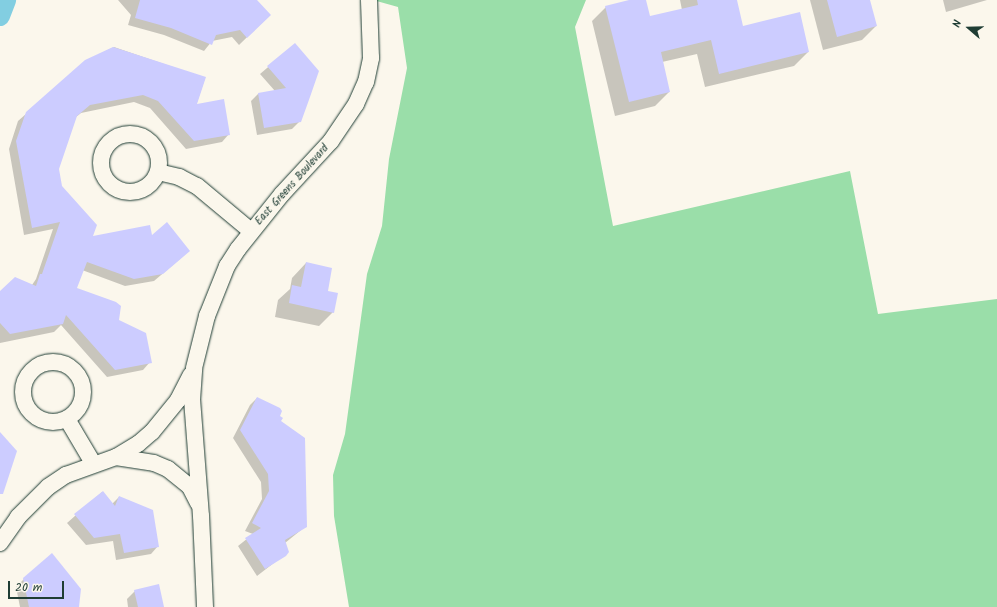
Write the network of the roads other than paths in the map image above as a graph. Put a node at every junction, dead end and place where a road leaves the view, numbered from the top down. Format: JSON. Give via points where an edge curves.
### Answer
{"nodes":[{"id":1,"x":369,"y":0,"type":"edge"},
{"id":2,"x":158,"y":172,"type":"dead end"},
{"id":3,"x":251,"y":231,"type":"junction"},
{"id":4,"x":194,"y":368,"type":"junction"},
{"id":5,"x":67,"y":418,"type":"dead end"},
{"id":6,"x":116,"y":457,"type":"junction"},
{"id":7,"x":93,"y":463,"type":"junction"},
{"id":8,"x":201,"y":516,"type":"junction"},
{"id":9,"x":0,"y":543,"type":"edge"},
{"id":10,"x":205,"y":607,"type":"edge"}],
"edges":[{"from":1,"to":3,"type":"street","name":"East Greens Boulevard","via":[[371,58],[366,82],[356,104],[331,141]]},
{"from":2,"to":3,"type":"street","via":[[179,177],[197,186]]},
{"from":3,"to":4,"type":"street","name":"East Greens Boulevard","via":[[227,266],[216,290]]},
{"from":4,"to":6,"type":"street","name":"East Greens Boulevard","via":[[178,400],[152,432]]},
{"from":4,"to":8,"type":"street","name":"East Greens Boulevard","via":[[192,400]]},
{"from":5,"to":7,"type":"street"},
{"from":6,"to":7,"type":"street"},
{"from":6,"to":8,"type":"street","via":[[154,463],[168,469],[190,487]]},
{"from":7,"to":9,"type":"street","via":[[66,475],[48,488],[18,517]]},
{"from":8,"to":10,"type":"street"}]}
